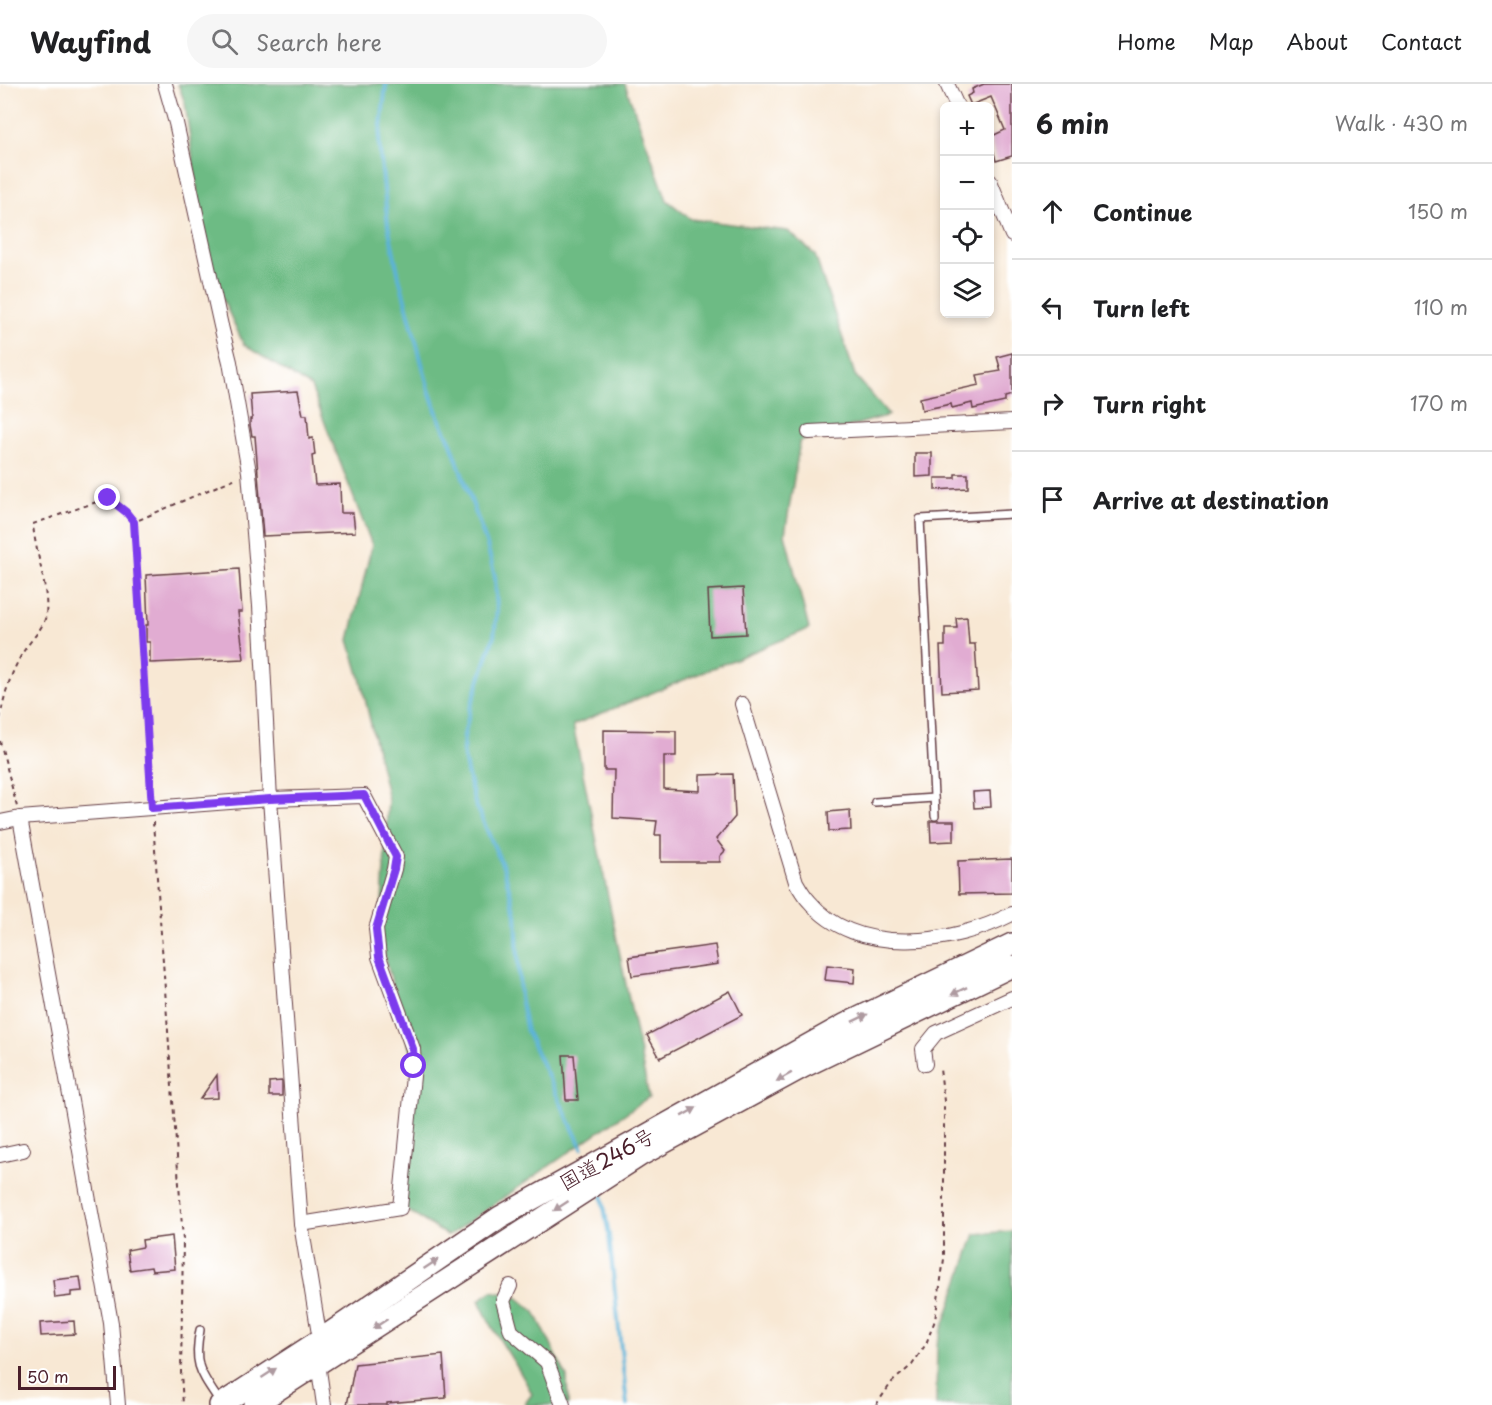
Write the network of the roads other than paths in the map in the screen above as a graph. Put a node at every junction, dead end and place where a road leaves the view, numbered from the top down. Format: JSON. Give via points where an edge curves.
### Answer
{"nodes":[{"id":1,"x":165,"y":84,"type":"edge"},
{"id":2,"x":947,"y":84,"type":"edge"},
{"id":3,"x":955,"y":102,"type":"edge"},
{"id":4,"x":994,"y":191,"type":"edge"},
{"id":5,"x":1012,"y":236,"type":"edge"},
{"id":6,"x":1012,"y":422,"type":"edge"},
{"id":7,"x":809,"y":432,"type":"dead end"},
{"id":8,"x":1012,"y":514,"type":"edge"},
{"id":9,"x":742,"y":704,"type":"dead end"},
{"id":10,"x":934,"y":798,"type":"junction"},
{"id":11,"x":270,"y":799,"type":"junction"},
{"id":12,"x":875,"y":802,"type":"dead end"},
{"id":13,"x":935,"y":816,"type":"dead end"},
{"id":14,"x":20,"y":818,"type":"junction"},
{"id":15,"x":0,"y":822,"type":"edge"},
{"id":16,"x":1012,"y":914,"type":"edge"},
{"id":17,"x":1012,"y":944,"type":"edge"},
{"id":18,"x":1012,"y":966,"type":"edge"},
{"id":19,"x":1012,"y":998,"type":"edge"},
{"id":20,"x":925,"y":1064,"type":"dead end"},
{"id":21,"x":23,"y":1150,"type":"dead end"},
{"id":22,"x":0,"y":1155,"type":"edge"},
{"id":23,"x":302,"y":1224,"type":"junction"},
{"id":24,"x":510,"y":1286,"type":"dead end"},
{"id":25,"x":200,"y":1330,"type":"dead end"},
{"id":26,"x":320,"y":1340,"type":"junction"},
{"id":27,"x":318,"y":1363,"type":"junction"},
{"id":28,"x":118,"y":1405,"type":"edge"},
{"id":29,"x":221,"y":1405,"type":"edge"},
{"id":30,"x":254,"y":1405,"type":"edge"},
{"id":31,"x":324,"y":1405,"type":"edge"},
{"id":32,"x":563,"y":1405,"type":"edge"}],
"edges":[{"from":1,"to":11,"type":"street","via":[[230,362],[249,472]]},
{"from":2,"to":3,"type":"street"},
{"from":4,"to":5,"type":"street"},
{"from":6,"to":7,"type":"street"},
{"from":8,"to":10,"type":"lane","via":[[920,519]]},
{"from":9,"to":16,"type":"street","via":[[796,882],[823,914],[845,928],[898,942],[929,940]]},
{"from":10,"to":12,"type":"lane"},
{"from":10,"to":13,"type":"lane"},
{"from":11,"to":14,"type":"street"},
{"from":11,"to":23,"type":"street"},
{"from":11,"to":23,"type":"street","via":[[364,795],[396,857],[376,929],[379,957],[413,1049],[399,1208]]},
{"from":14,"to":15,"type":"street"},
{"from":14,"to":28,"type":"street","via":[[111,1323]]},
{"from":26,"to":17,"type":"highway","name":"国道246号","one_way":true,"via":[[500,1217],[846,1024]]},
{"from":18,"to":27,"type":"highway","name":"国道246号","one_way":true,"via":[[803,1067],[641,1155]]},
{"from":19,"to":20,"type":"street","via":[[936,1033],[923,1049]]},
{"from":21,"to":22,"type":"street"},
{"from":23,"to":26,"type":"street"},
{"from":24,"to":32,"type":"street","via":[[503,1301],[511,1331],[547,1362]]},
{"from":25,"to":29,"type":"lane","via":[[196,1352],[202,1375]]},
{"from":26,"to":27,"type":"street"},
{"from":29,"to":26,"type":"highway","name":"国道246号","one_way":true},
{"from":27,"to":30,"type":"highway","name":"国道246号"},
{"from":27,"to":31,"type":"street"}]}
